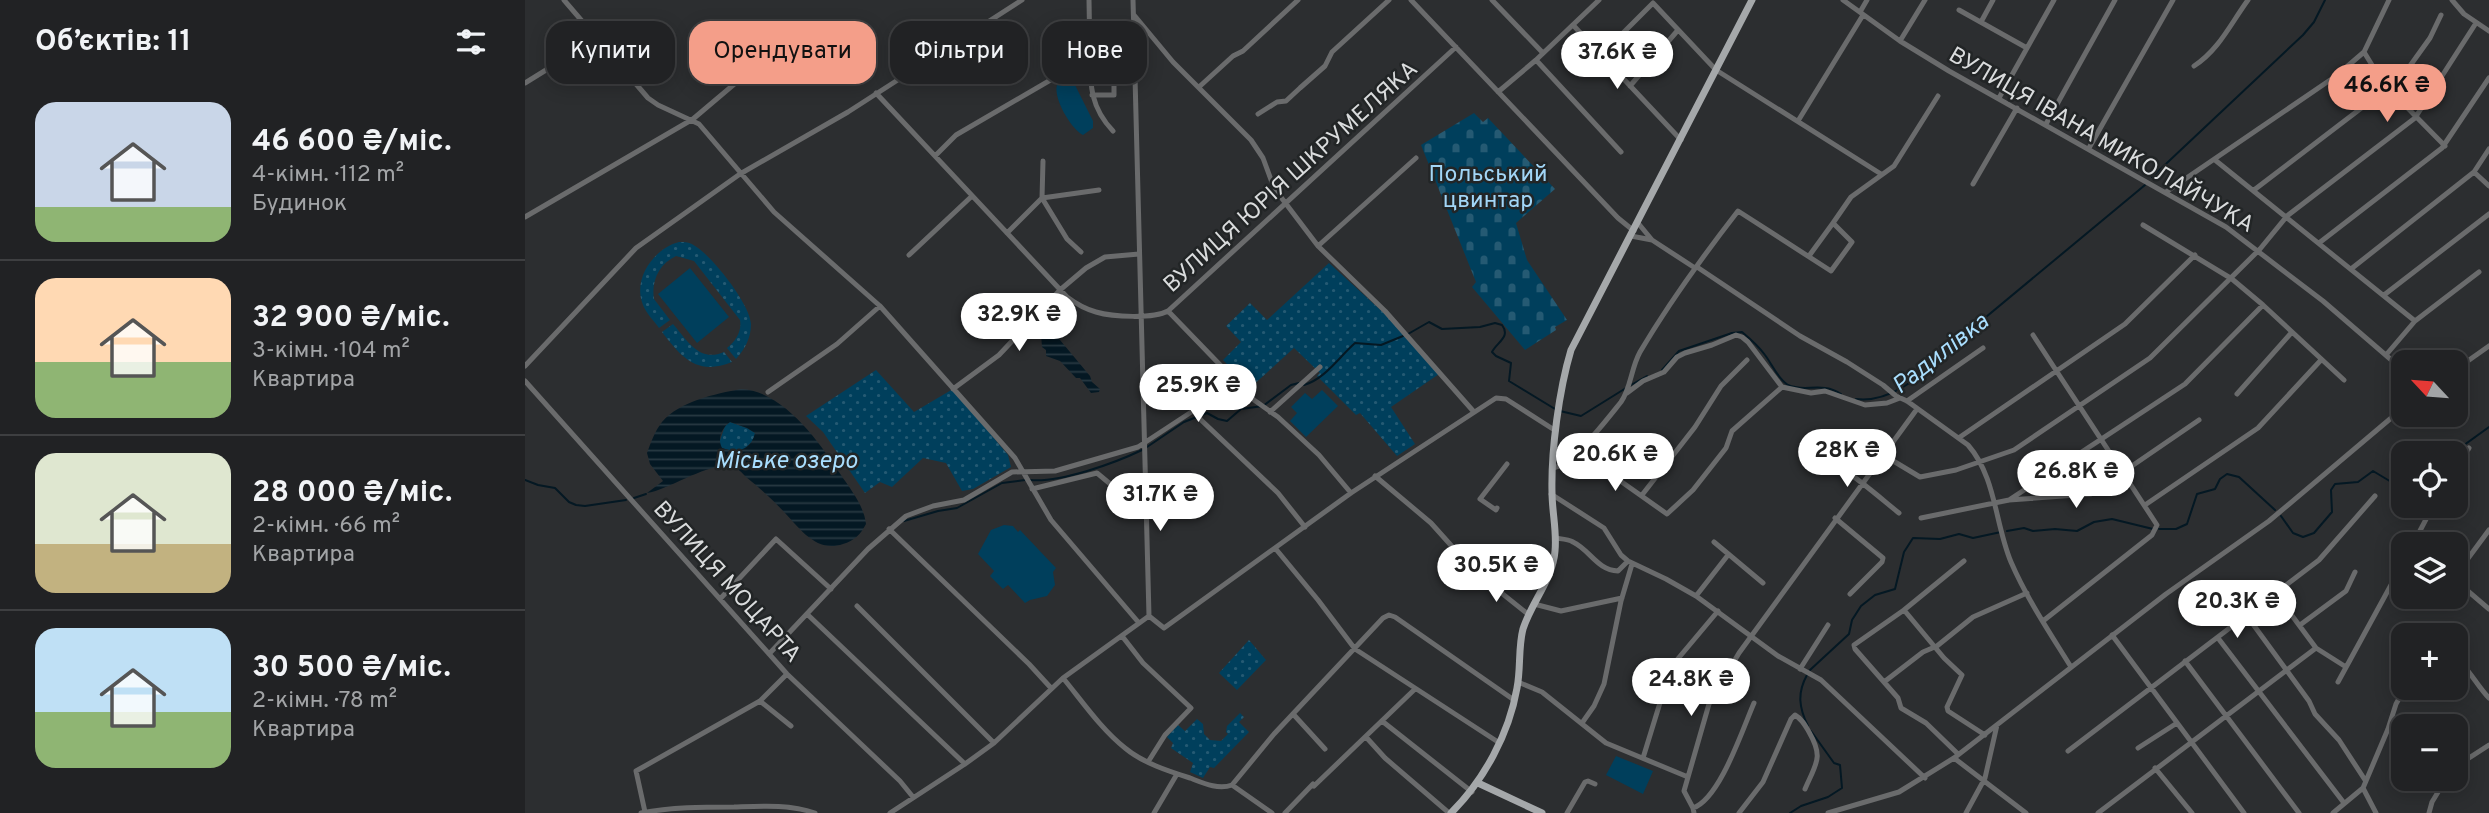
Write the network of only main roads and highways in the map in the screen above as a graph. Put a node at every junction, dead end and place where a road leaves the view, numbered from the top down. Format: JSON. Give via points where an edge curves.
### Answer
{"nodes":[{"id":1,"x":1752,"y":0,"type":"edge"},
{"id":2,"x":1478,"y":783,"type":"junction"},
{"id":3,"x":1452,"y":812,"type":"edge"},
{"id":4,"x":1542,"y":813,"type":"edge"}],
"edges":[{"from":1,"to":2,"type":"main road","via":[[1571,350],[1552,468],[1552,564],[1521,640],[1514,701]]},
{"from":2,"to":3,"type":"main road"},
{"from":2,"to":4,"type":"main road"}]}
